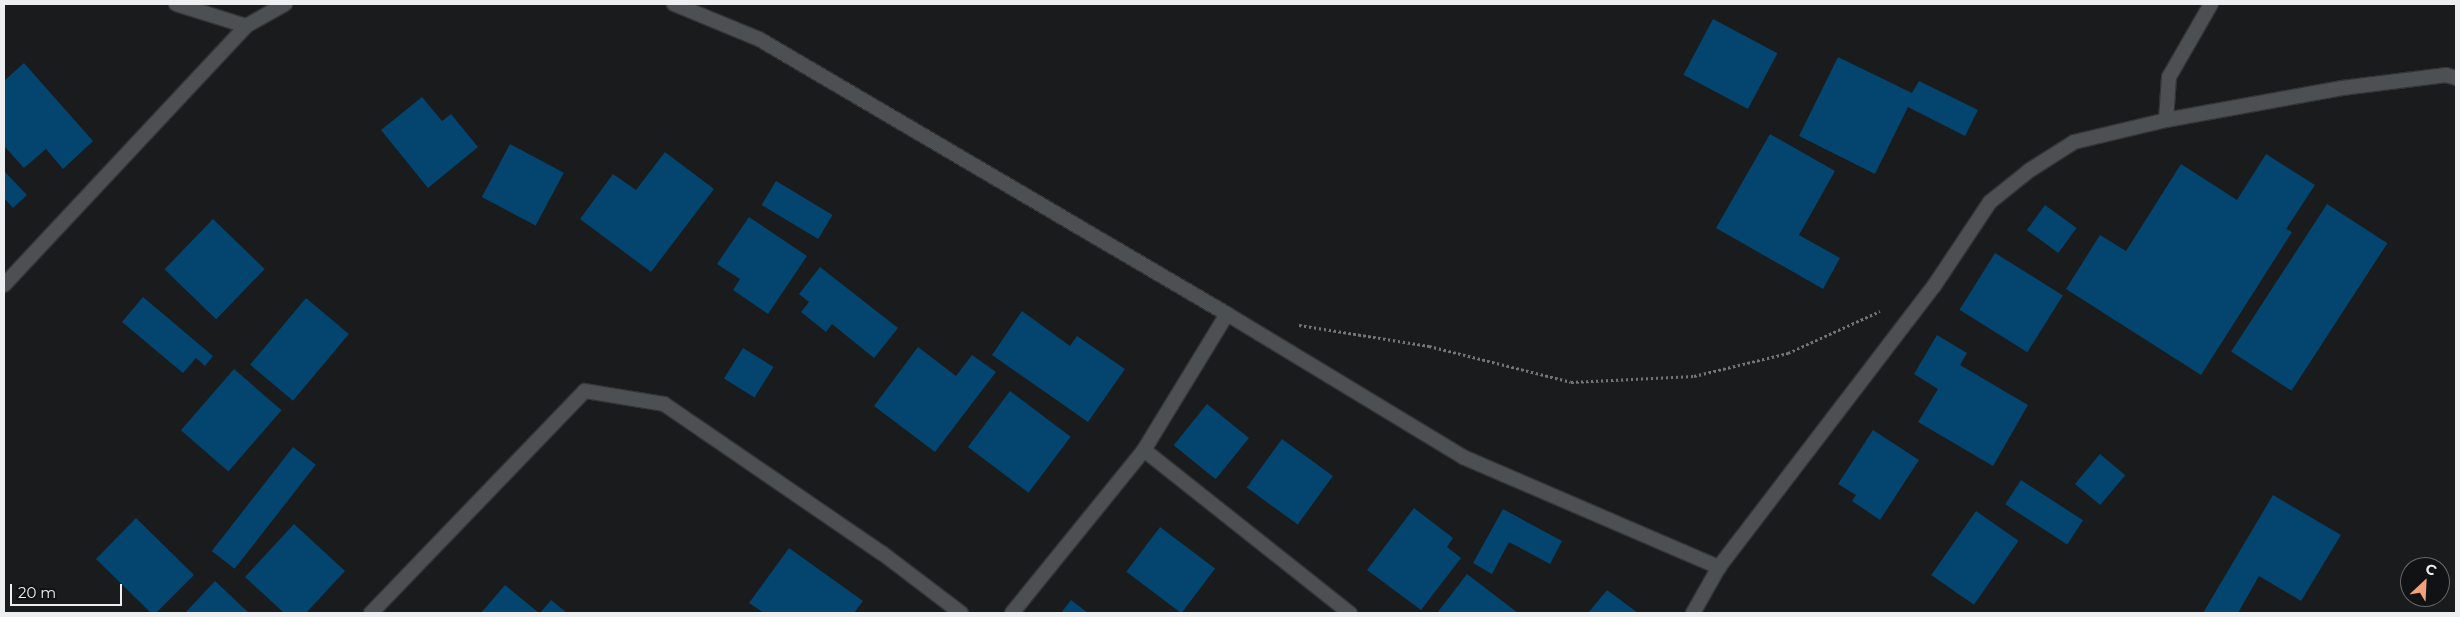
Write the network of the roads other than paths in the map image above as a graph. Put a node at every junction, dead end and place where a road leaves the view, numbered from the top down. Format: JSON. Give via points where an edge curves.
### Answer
{"nodes":[{"id":1,"x":176,"y":4,"type":"edge"},
{"id":2,"x":285,"y":4,"type":"edge"},
{"id":3,"x":674,"y":4,"type":"edge"},
{"id":4,"x":2211,"y":4,"type":"edge"},
{"id":5,"x":246,"y":26,"type":"junction"},
{"id":6,"x":2456,"y":78,"type":"edge"},
{"id":7,"x":2166,"y":120,"type":"junction"},
{"id":8,"x":4,"y":285,"type":"edge"},
{"id":9,"x":1227,"y":314,"type":"junction"},
{"id":10,"x":1144,"y":450,"type":"junction"},
{"id":11,"x":1718,"y":567,"type":"junction"},
{"id":12,"x":371,"y":613,"type":"edge"},
{"id":13,"x":961,"y":613,"type":"edge"},
{"id":14,"x":1012,"y":613,"type":"edge"},
{"id":15,"x":1350,"y":613,"type":"edge"},
{"id":16,"x":1693,"y":613,"type":"edge"}],
"edges":[{"from":1,"to":5,"type":"street"},
{"from":2,"to":5,"type":"street"},
{"from":3,"to":9,"type":"street","via":[[759,39]]},
{"from":4,"to":7,"type":"street","via":[[2169,76]]},
{"from":5,"to":8,"type":"street"},
{"from":6,"to":7,"type":"street","via":[[2446,76],[2342,88]]},
{"from":7,"to":11,"type":"street","via":[[2074,142],[2030,170],[1990,202],[1934,286]]},
{"from":9,"to":10,"type":"street"},
{"from":9,"to":11,"type":"street","via":[[1463,458]]},
{"from":10,"to":14,"type":"street"},
{"from":10,"to":15,"type":"street"},
{"from":11,"to":16,"type":"street"},
{"from":12,"to":13,"type":"street","via":[[585,391],[664,404],[882,553]]}]}
